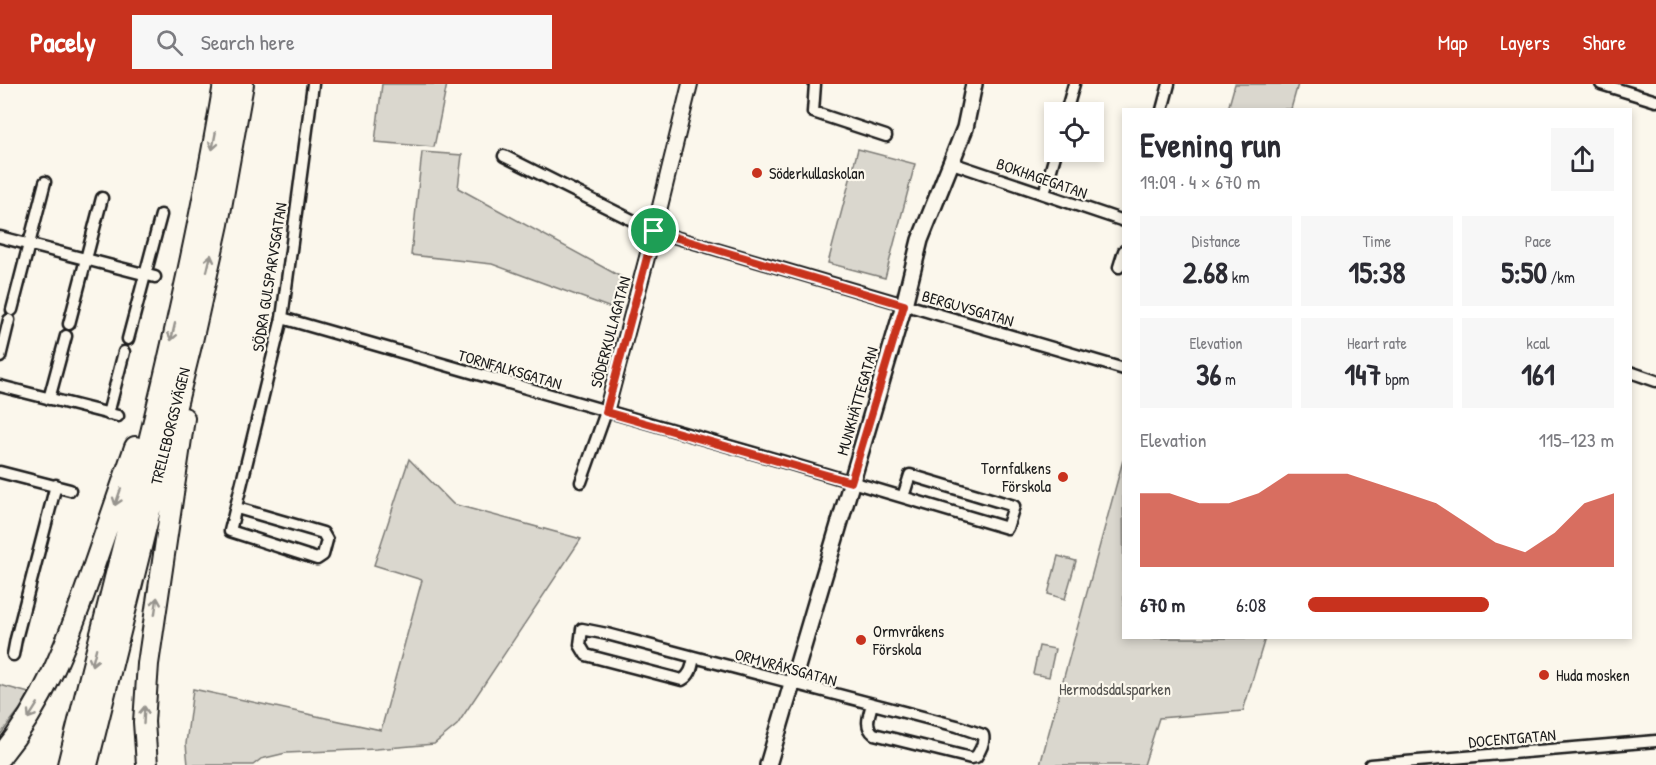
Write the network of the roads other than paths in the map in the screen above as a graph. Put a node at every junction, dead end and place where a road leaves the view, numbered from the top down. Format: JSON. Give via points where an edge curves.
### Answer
{"nodes":[{"id":1,"x":224,"y":84,"type":"edge"},
{"id":2,"x":243,"y":84,"type":"edge"},
{"id":3,"x":313,"y":84,"type":"edge"},
{"id":4,"x":690,"y":84,"type":"edge"},
{"id":5,"x":815,"y":84,"type":"edge"},
{"id":6,"x":974,"y":84,"type":"edge"},
{"id":7,"x":1074,"y":84,"type":"edge"},
{"id":8,"x":1169,"y":84,"type":"edge"},
{"id":9,"x":1601,"y":84,"type":"edge"},
{"id":10,"x":1656,"y":101,"type":"edge"},
{"id":11,"x":1069,"y":102,"type":"edge"},
{"id":12,"x":1163,"y":108,"type":"edge"},
{"id":13,"x":886,"y":136,"type":"dead end"},
{"id":14,"x":504,"y":156,"type":"dead end"},
{"id":15,"x":1053,"y":162,"type":"edge"},
{"id":16,"x":952,"y":164,"type":"junction"},
{"id":17,"x":45,"y":182,"type":"dead end"},
{"id":18,"x":1044,"y":194,"type":"junction"},
{"id":19,"x":102,"y":198,"type":"dead end"},
{"id":20,"x":161,"y":215,"type":"dead end"},
{"id":21,"x":1122,"y":220,"type":"edge"},
{"id":22,"x":654,"y":231,"type":"junction"},
{"id":23,"x":0,"y":237,"type":"edge"},
{"id":24,"x":28,"y":244,"type":"junction"},
{"id":25,"x":1122,"y":257,"type":"edge"},
{"id":26,"x":86,"y":260,"type":"junction"},
{"id":27,"x":1119,"y":267,"type":"dead end"},
{"id":28,"x":150,"y":276,"type":"junction"},
{"id":29,"x":904,"y":305,"type":"junction"},
{"id":30,"x":282,"y":318,"type":"junction"},
{"id":31,"x":69,"y":324,"type":"dead end"},
{"id":32,"x":66,"y":336,"type":"dead end"},
{"id":33,"x":128,"y":339,"type":"dead end"},
{"id":34,"x":192,"y":341,"type":"junction"},
{"id":35,"x":124,"y":352,"type":"dead end"},
{"id":36,"x":0,"y":357,"type":"edge"},
{"id":37,"x":1122,"y":368,"type":"edge"},
{"id":38,"x":1632,"y":373,"type":"edge"},
{"id":39,"x":1656,"y":381,"type":"edge"},
{"id":40,"x":162,"y":384,"type":"junction"},
{"id":41,"x":0,"y":386,"type":"edge"},
{"id":42,"x":49,"y":399,"type":"junction"},
{"id":43,"x":606,"y":412,"type":"junction"},
{"id":44,"x":0,"y":472,"type":"edge"},
{"id":45,"x":581,"y":482,"type":"dead end"},
{"id":46,"x":851,"y":482,"type":"junction"},
{"id":47,"x":56,"y":485,"type":"junction"},
{"id":48,"x":70,"y":490,"type":"dead end"},
{"id":49,"x":903,"y":498,"type":"junction"},
{"id":50,"x":237,"y":508,"type":"junction"},
{"id":51,"x":13,"y":655,"type":"dead end"},
{"id":52,"x":694,"y":657,"type":"junction"},
{"id":53,"x":792,"y":684,"type":"junction"},
{"id":54,"x":872,"y":704,"type":"junction"},
{"id":55,"x":1656,"y":741,"type":"edge"},
{"id":56,"x":0,"y":757,"type":"edge"},
{"id":57,"x":68,"y":765,"type":"edge"},
{"id":58,"x":87,"y":765,"type":"edge"},
{"id":59,"x":147,"y":765,"type":"edge"},
{"id":60,"x":768,"y":765,"type":"edge"},
{"id":61,"x":1370,"y":765,"type":"edge"}],
"edges":[{"from":1,"to":40,"type":"highway","name":"TRELLEBORGSVÄGEN","one_way":true},
{"from":34,"to":2,"type":"highway","name":"TRELLEBORGSVÄGEN","one_way":true},
{"from":3,"to":30,"type":"street","name":"SÖDRA GULSPARVSGATAN"},
{"from":4,"to":22,"type":"street","name":"SÖDERKULLAGATAN"},
{"from":5,"to":13,"type":"street","via":[[813,112]]},
{"from":6,"to":16,"type":"main road","name":"MUNKHÄTTEGATAN"},
{"from":7,"to":11,"type":"street"},
{"from":8,"to":12,"type":"street"},
{"from":9,"to":10,"type":"street"},
{"from":14,"to":22,"type":"street","name":"BERGUVSGATAN"},
{"from":15,"to":18,"type":"street"},
{"from":16,"to":18,"type":"street","name":"BOKHAGEGATAN"},
{"from":16,"to":29,"type":"main road","name":"MUNKHÄTTEGATAN","via":[[920,240]]},
{"from":17,"to":24,"type":"street"},
{"from":18,"to":21,"type":"street","name":"BOKHAGEGATAN"},
{"from":19,"to":26,"type":"street"},
{"from":20,"to":28,"type":"street"},
{"from":22,"to":29,"type":"street","name":"BERGUVSGATAN"},
{"from":22,"to":43,"type":"street","name":"SÖDERKULLAGATAN"},
{"from":23,"to":24,"type":"street"},
{"from":24,"to":26,"type":"street"},
{"from":24,"to":36,"type":"street"},
{"from":25,"to":27,"type":"street"},
{"from":26,"to":28,"type":"street"},
{"from":26,"to":31,"type":"street"},
{"from":28,"to":33,"type":"street"},
{"from":29,"to":37,"type":"street","name":"BERGUVSGATAN"},
{"from":29,"to":46,"type":"main road","name":"MUNKHÄTTEGATAN"},
{"from":30,"to":43,"type":"street","name":"TORNFALKSGATAN"},
{"from":30,"to":50,"type":"street","name":"SÖDRA GULSPARVSGATAN"},
{"from":32,"to":42,"type":"street"},
{"from":34,"to":58,"type":"highway","name":"TRELLEBORGSVÄGEN"},
{"from":59,"to":34,"type":"highway","one_way":true,"via":[[144,722],[148,664]]},
{"from":35,"to":42,"type":"street","via":[[113,415]]},
{"from":38,"to":39,"type":"street"},
{"from":40,"to":56,"type":"highway","one_way":true,"via":[[138,439],[56,667],[23,726]]},
{"from":40,"to":57,"type":"highway","name":"TRELLEBORGSVÄGEN","one_way":true},
{"from":41,"to":42,"type":"street"},
{"from":43,"to":45,"type":"street","name":"SÖDERKULLAGATAN"},
{"from":43,"to":46,"type":"street","name":"TORNFALKSGATAN"},
{"from":44,"to":47,"type":"street"},
{"from":46,"to":49,"type":"street","name":"TORNFALKSGATAN"},
{"from":46,"to":53,"type":"main road","name":"MUNKHÄTTEGATAN"},
{"from":47,"to":48,"type":"street"},
{"from":47,"to":51,"type":"street"},
{"from":49,"to":49,"type":"street","name":"TORNFALKSGATAN","via":[[910,475],[1014,506],[1007,528]]},
{"from":50,"to":50,"type":"street","name":"SÖDRA GULSPARVSGATAN","via":[[323,533],[327,540],[323,555],[317,559],[231,531]]},
{"from":52,"to":52,"type":"street","name":"ORMVRÅKSGATAN","via":[[691,671],[682,680],[586,655],[580,645],[582,629]]},
{"from":52,"to":53,"type":"street","name":"ORMVRÅKSGATAN"},
{"from":53,"to":54,"type":"street","name":"ORMVRÅKSGATAN"},
{"from":53,"to":60,"type":"main road","name":"MUNKHÄTTEGATAN"},
{"from":54,"to":54,"type":"street","name":"ORMVRÅKSGATAN","via":[[867,725],[874,734],[971,758],[979,752],[984,738],[980,732]]},
{"from":55,"to":61,"type":"street","name":"DOCENTGATAN"}]}
